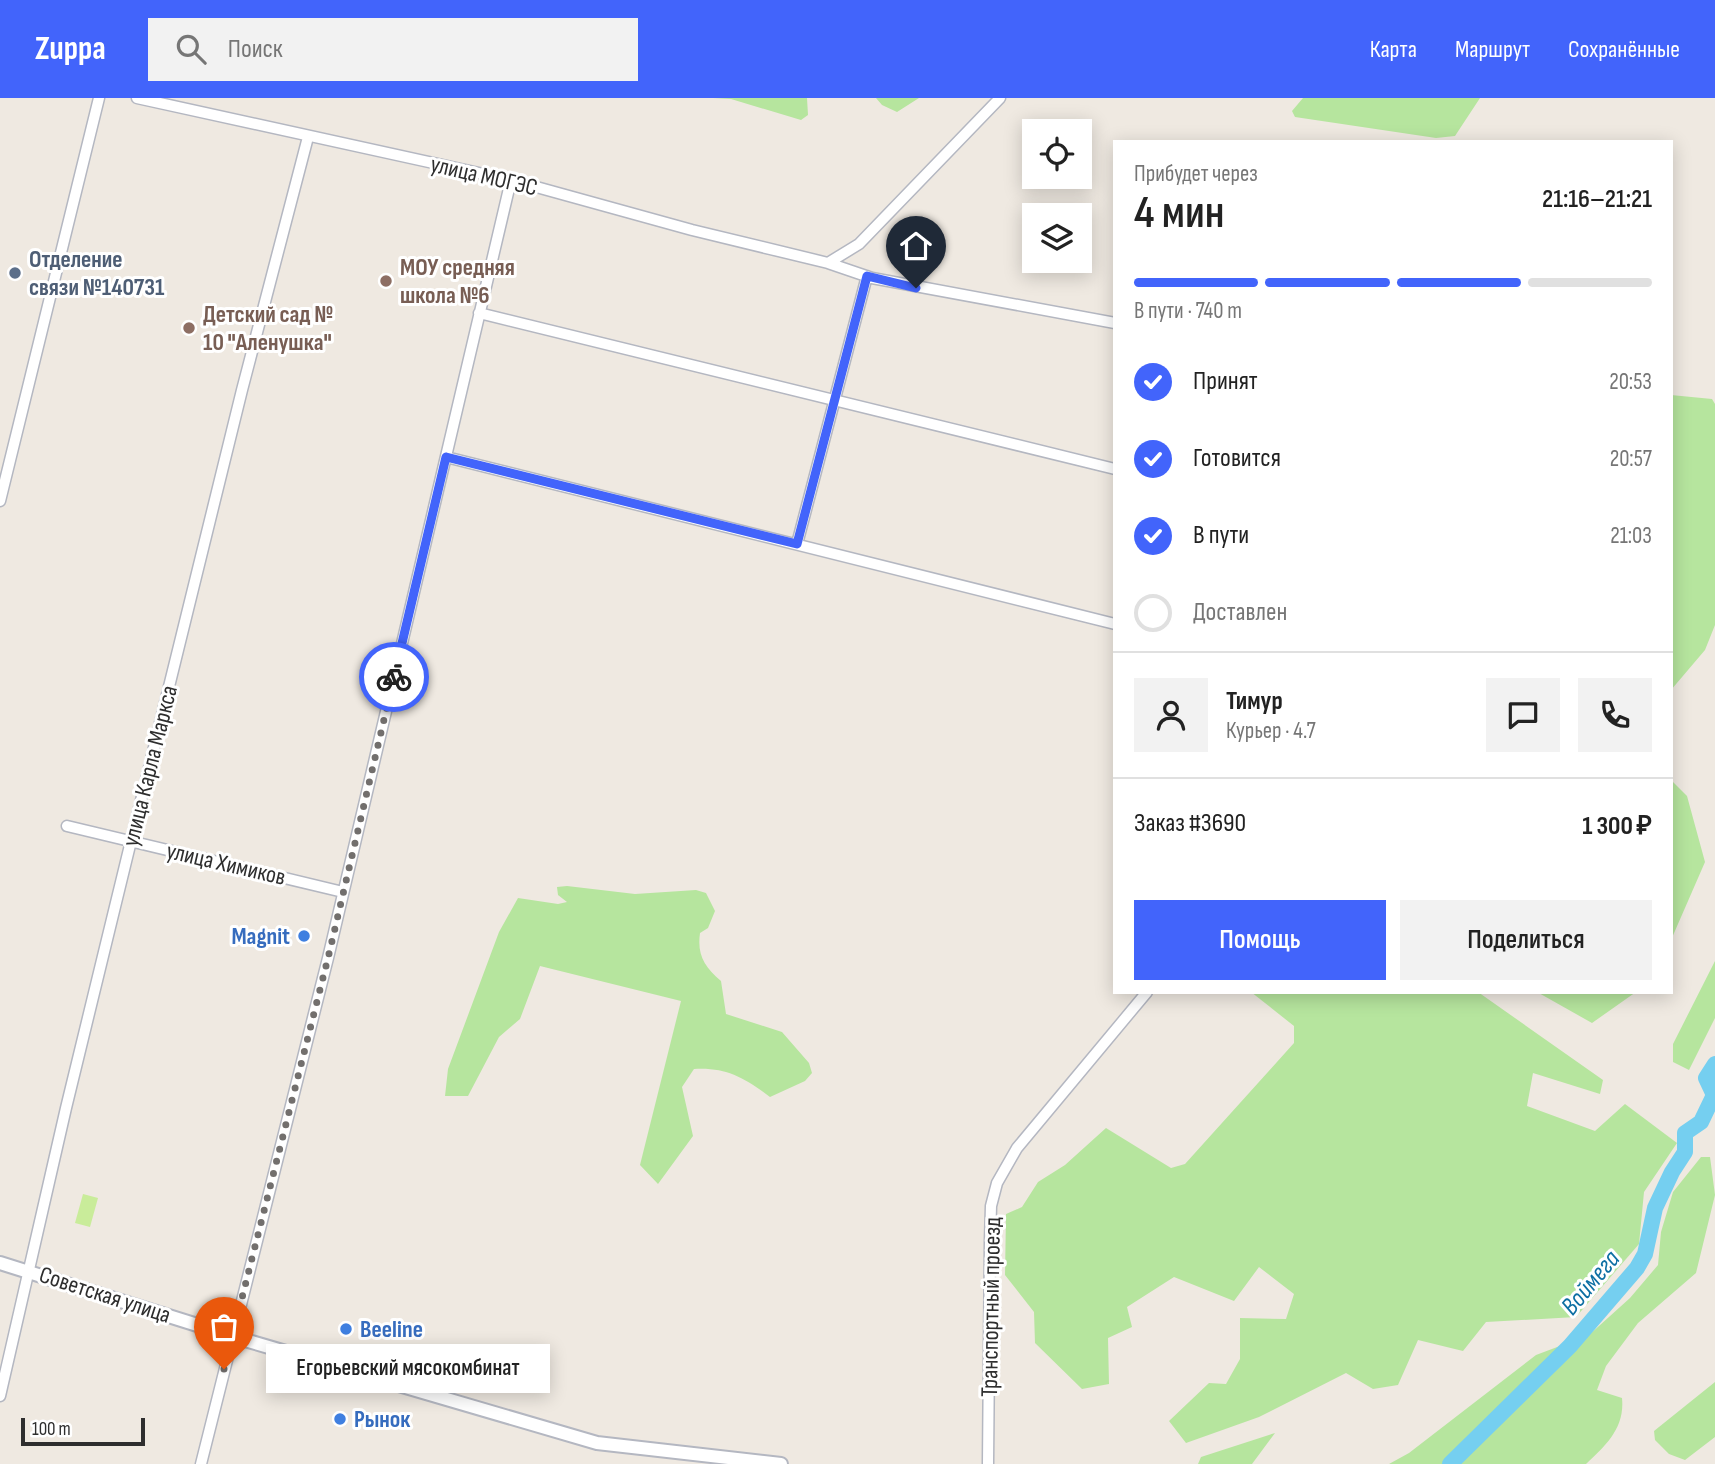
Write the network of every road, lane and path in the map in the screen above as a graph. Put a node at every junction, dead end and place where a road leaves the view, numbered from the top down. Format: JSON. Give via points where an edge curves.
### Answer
{"nodes":[{"id":1,"x":99,"y":98,"type":"edge"},
{"id":2,"x":137,"y":98,"type":"edge"},
{"id":3,"x":1000,"y":98,"type":"edge"},
{"id":4,"x":308,"y":137,"type":"junction"},
{"id":5,"x":511,"y":180,"type":"junction"},
{"id":6,"x":828,"y":263,"type":"junction"},
{"id":7,"x":867,"y":276,"type":"junction"},
{"id":8,"x":480,"y":313,"type":"junction"},
{"id":9,"x":1113,"y":323,"type":"edge"},
{"id":10,"x":834,"y":400,"type":"junction"},
{"id":11,"x":446,"y":457,"type":"junction"},
{"id":12,"x":1113,"y":469,"type":"edge"},
{"id":13,"x":0,"y":501,"type":"edge"},
{"id":14,"x":797,"y":544,"type":"junction"},
{"id":15,"x":1113,"y":623,"type":"edge"},
{"id":16,"x":67,"y":826,"type":"dead end"},
{"id":17,"x":131,"y":841,"type":"junction"},
{"id":18,"x":343,"y":892,"type":"junction"},
{"id":19,"x":1145,"y":994,"type":"edge"},
{"id":20,"x":0,"y":1262,"type":"edge"},
{"id":21,"x":29,"y":1271,"type":"junction"},
{"id":22,"x":232,"y":1336,"type":"junction"},
{"id":23,"x":0,"y":1396,"type":"edge"},
{"id":24,"x":703,"y":1459,"type":"edge"},
{"id":25,"x":201,"y":1464,"type":"edge"},
{"id":26,"x":781,"y":1464,"type":"edge"},
{"id":27,"x":988,"y":1464,"type":"edge"}],
"edges":[{"from":1,"to":13,"type":"street"},
{"from":2,"to":4,"type":"street","name":"улица МОГЭС"},
{"from":3,"to":6,"type":"street","via":[[859,244]]},
{"from":4,"to":5,"type":"street","name":"улица МОГЭС"},
{"from":4,"to":17,"type":"street","name":"улица Карла Маркса"},
{"from":5,"to":6,"type":"street","name":"улица МОГЭС"},
{"from":5,"to":8,"type":"street"},
{"from":6,"to":7,"type":"street"},
{"from":7,"to":9,"type":"street"},
{"from":7,"to":10,"type":"street"},
{"from":8,"to":10,"type":"street"},
{"from":8,"to":11,"type":"street"},
{"from":10,"to":12,"type":"street"},
{"from":10,"to":14,"type":"street"},
{"from":11,"to":14,"type":"street"},
{"from":11,"to":18,"type":"street"},
{"from":14,"to":15,"type":"street"},
{"from":16,"to":17,"type":"street","name":"улица Химиков"},
{"from":17,"to":18,"type":"street","name":"улица Химиков"},
{"from":17,"to":21,"type":"street","name":"улица Карла Маркса"},
{"from":18,"to":22,"type":"street"},
{"from":19,"to":27,"type":"street","name":"Транспортный проезд","via":[[1017,1148],[997,1182],[991,1206]]},
{"from":20,"to":21,"type":"street","name":"Советская улица"},
{"from":21,"to":22,"type":"street","name":"Советская улица"},
{"from":21,"to":23,"type":"street","name":"улица Карла Маркса"},
{"from":22,"to":24,"type":"street","name":"Советская улица","via":[[597,1443]]},
{"from":22,"to":25,"type":"street"},
{"from":24,"to":26,"type":"street","name":"Советская улица"}]}
